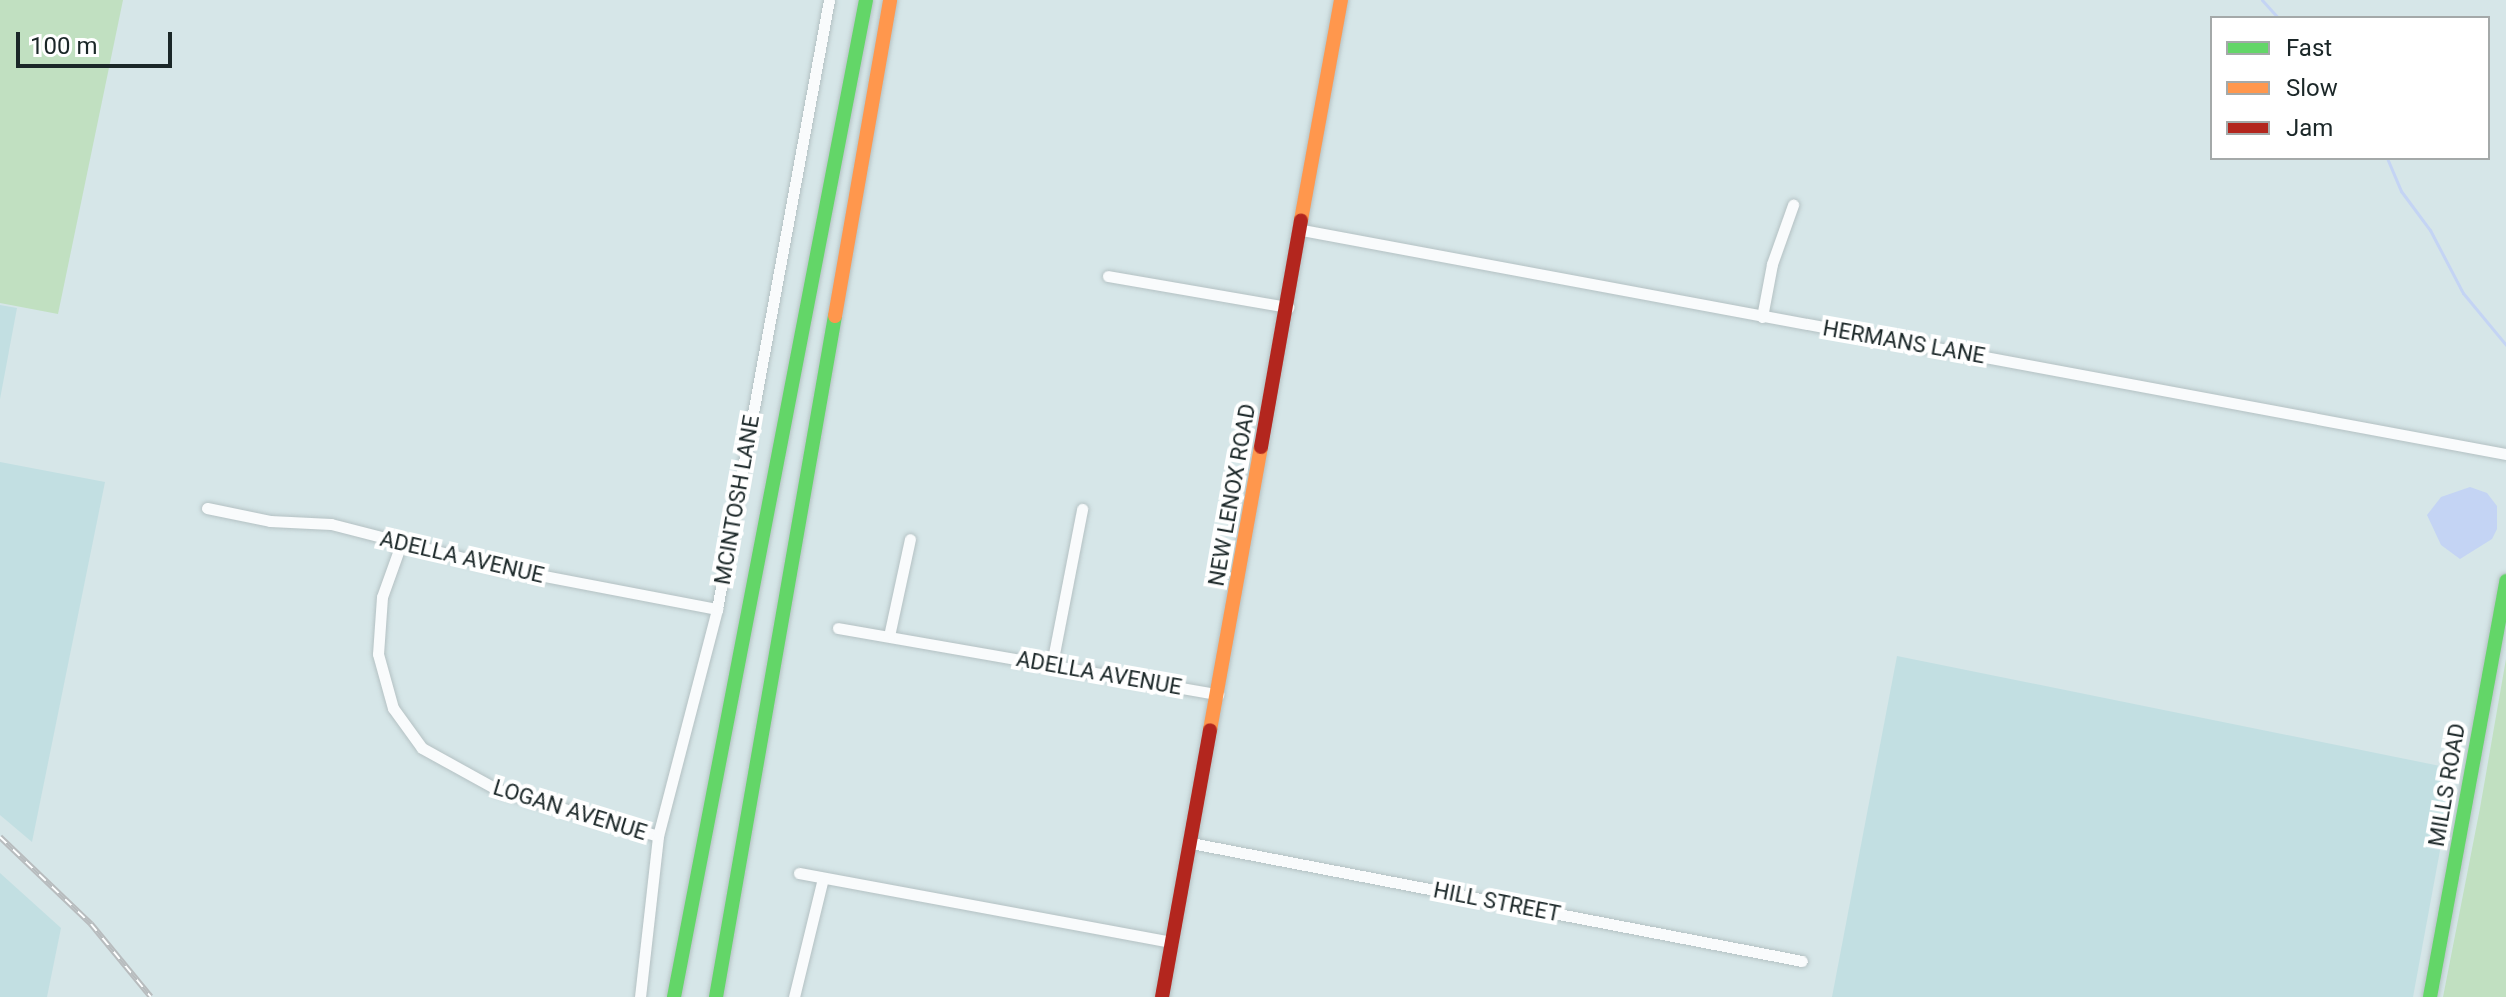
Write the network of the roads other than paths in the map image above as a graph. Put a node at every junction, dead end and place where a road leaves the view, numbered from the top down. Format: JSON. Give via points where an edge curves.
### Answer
{"nodes":[{"id":1,"x":829,"y":0,"type":"edge"},
{"id":2,"x":866,"y":0,"type":"edge"},
{"id":3,"x":890,"y":0,"type":"edge"},
{"id":4,"x":1341,"y":0,"type":"edge"},
{"id":5,"x":1793,"y":205,"type":"dead end"},
{"id":6,"x":1302,"y":230,"type":"junction"},
{"id":7,"x":1108,"y":276,"type":"dead end"},
{"id":8,"x":1288,"y":307,"type":"junction"},
{"id":9,"x":1762,"y":317,"type":"junction"},
{"id":10,"x":2506,"y":454,"type":"edge"},
{"id":11,"x":207,"y":508,"type":"dead end"},
{"id":12,"x":1082,"y":509,"type":"dead end"},
{"id":13,"x":910,"y":539,"type":"dead end"},
{"id":14,"x":401,"y":544,"type":"junction"},
{"id":15,"x":2506,"y":581,"type":"edge"},
{"id":16,"x":717,"y":609,"type":"junction"},
{"id":17,"x":838,"y":628,"type":"dead end"},
{"id":18,"x":889,"y":636,"type":"junction"},
{"id":19,"x":1052,"y":664,"type":"junction"},
{"id":20,"x":1218,"y":694,"type":"junction"},
{"id":21,"x":658,"y":836,"type":"junction"},
{"id":22,"x":1191,"y":843,"type":"junction"},
{"id":23,"x":799,"y":873,"type":"dead end"},
{"id":24,"x":823,"y":878,"type":"junction"},
{"id":25,"x":1173,"y":942,"type":"junction"},
{"id":26,"x":1802,"y":961,"type":"dead end"},
{"id":27,"x":640,"y":997,"type":"edge"},
{"id":28,"x":674,"y":997,"type":"edge"},
{"id":29,"x":716,"y":997,"type":"edge"},
{"id":30,"x":794,"y":997,"type":"edge"},
{"id":31,"x":1162,"y":997,"type":"edge"},
{"id":32,"x":2430,"y":997,"type":"edge"}],
"edges":[{"from":1,"to":16,"type":"street","name":"MCINTOSH LANE"},
{"from":2,"to":28,"type":"main road"},
{"from":3,"to":29,"type":"main road"},
{"from":4,"to":6,"type":"main road","name":"NEW LENOX ROAD"},
{"from":5,"to":9,"type":"street","via":[[1772,264]]},
{"from":6,"to":8,"type":"main road","name":"NEW LENOX ROAD"},
{"from":6,"to":9,"type":"street","name":"HERMANS LANE"},
{"from":7,"to":8,"type":"street"},
{"from":8,"to":20,"type":"main road","name":"NEW LENOX ROAD"},
{"from":9,"to":10,"type":"street","name":"HERMANS LANE"},
{"from":11,"to":14,"type":"street","name":"ADELLA AVENUE","via":[[270,521],[331,524]]},
{"from":12,"to":19,"type":"street"},
{"from":13,"to":18,"type":"street"},
{"from":14,"to":16,"type":"street","name":"ADELLA AVENUE"},
{"from":14,"to":21,"type":"street","name":"LOGAN AVENUE","via":[[382,597],[378,654],[393,708],[422,748],[498,790]]},
{"from":15,"to":32,"type":"main road","name":"MILLS ROAD"},
{"from":16,"to":21,"type":"street","name":"MCINTOSH LANE"},
{"from":17,"to":18,"type":"street","name":"ADELLA AVENUE"},
{"from":18,"to":19,"type":"street","name":"ADELLA AVENUE"},
{"from":19,"to":20,"type":"street","name":"ADELLA AVENUE"},
{"from":20,"to":22,"type":"main road","name":"NEW LENOX ROAD"},
{"from":21,"to":27,"type":"street","name":"MCINTOSH LANE"},
{"from":22,"to":25,"type":"main road","name":"NEW LENOX ROAD"},
{"from":22,"to":26,"type":"street","name":"HILL STREET"},
{"from":23,"to":24,"type":"street"},
{"from":24,"to":25,"type":"street"},
{"from":24,"to":30,"type":"street"},
{"from":25,"to":31,"type":"main road","name":"NEW LENOX ROAD"}]}
